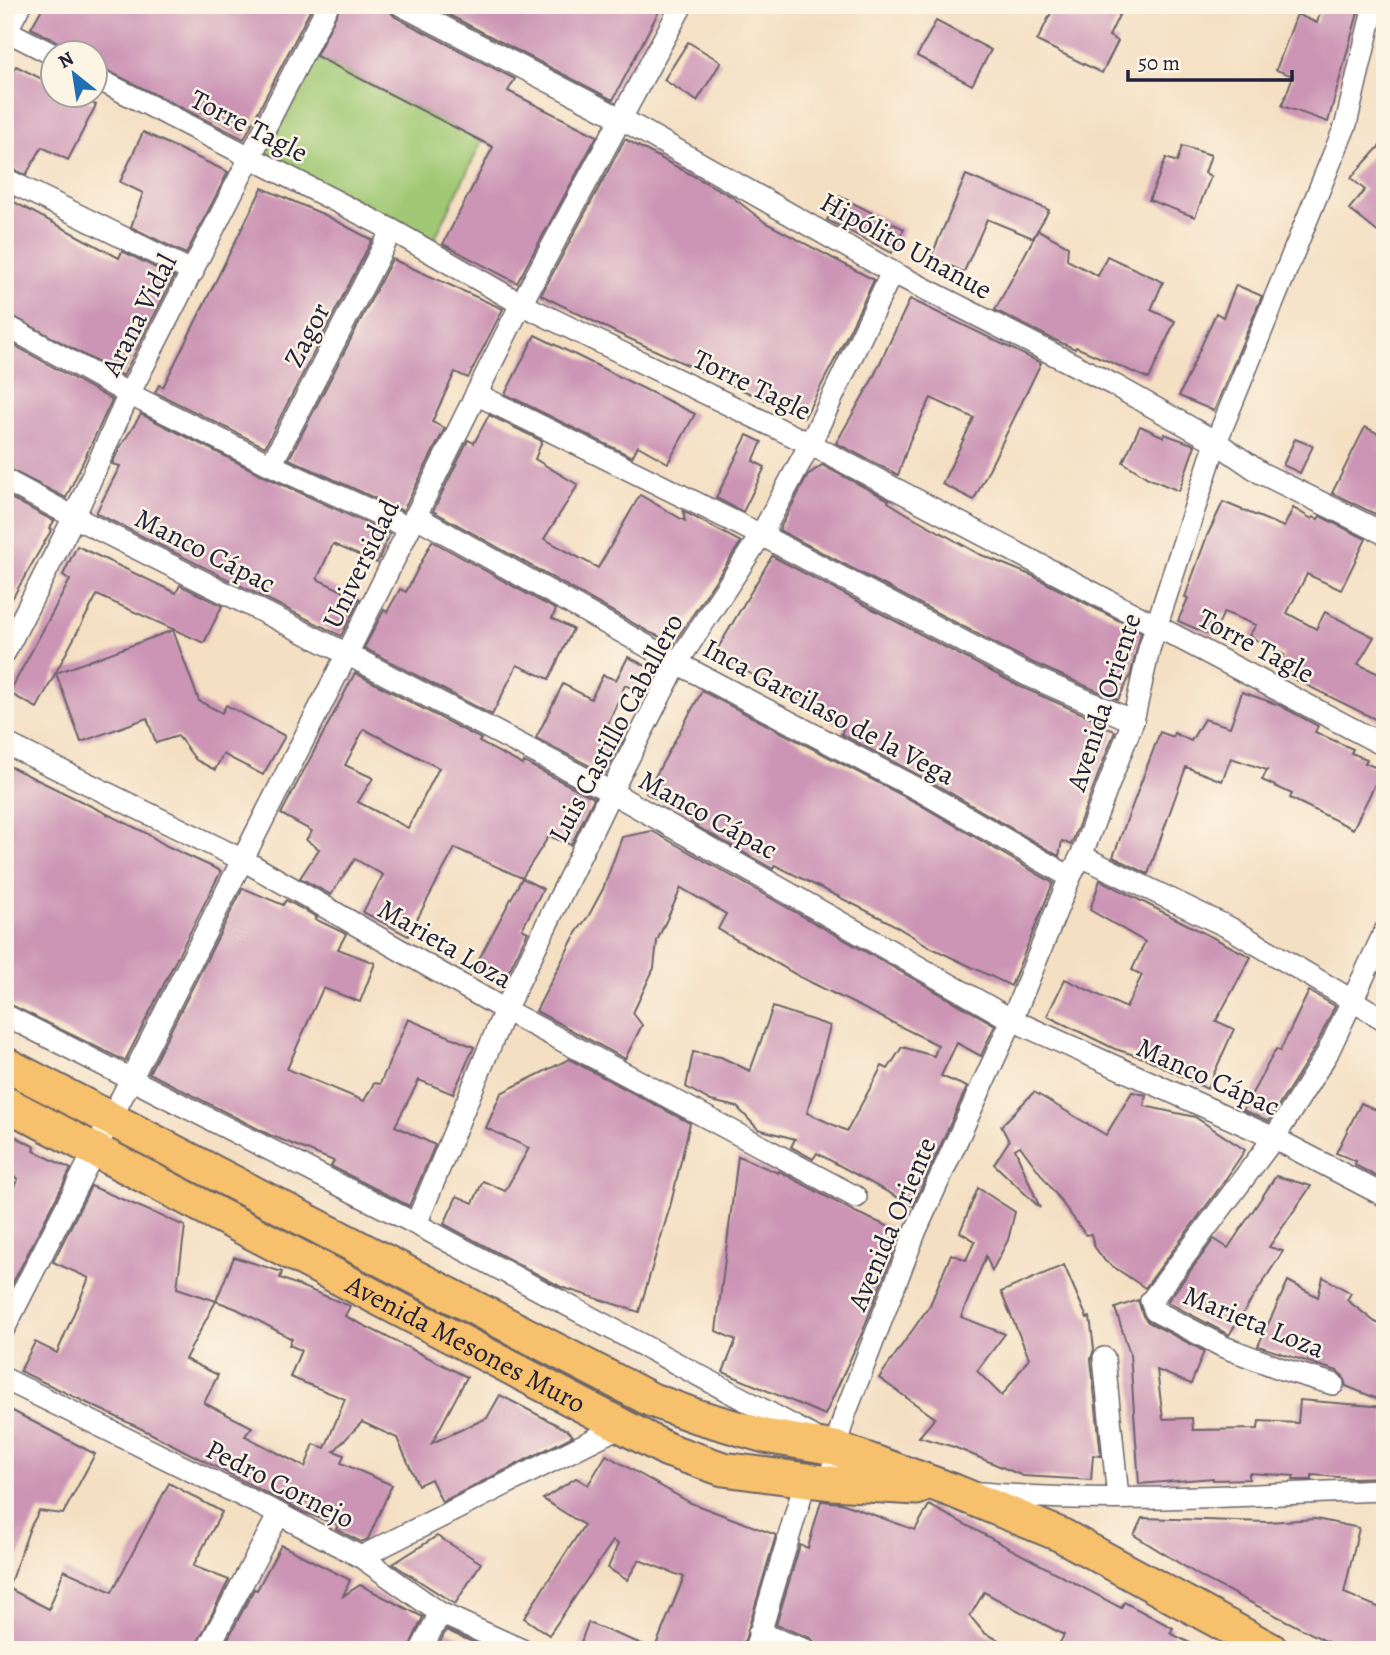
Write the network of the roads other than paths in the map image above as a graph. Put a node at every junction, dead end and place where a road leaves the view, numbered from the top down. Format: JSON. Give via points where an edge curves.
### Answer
{"nodes":[{"id":1,"x":20,"y":5,"type":"edge"},
{"id":2,"x":328,"y":5,"type":"edge"},
{"id":3,"x":401,"y":5,"type":"edge"},
{"id":4,"x":682,"y":5,"type":"edge"},
{"id":5,"x":1374,"y":5,"type":"edge"},
{"id":6,"x":6,"y":32,"type":"edge"},
{"id":7,"x":38,"y":47,"type":"edge"},
{"id":8,"x":108,"y":83,"type":"edge"},
{"id":9,"x":620,"y":118,"type":"junction"},
{"id":10,"x":250,"y":158,"type":"junction"},
{"id":11,"x":5,"y":179,"type":"edge"},
{"id":12,"x":392,"y":230,"type":"junction"},
{"id":13,"x":192,"y":272,"type":"junction"},
{"id":14,"x":892,"y":272,"type":"junction"},
{"id":15,"x":521,"y":304,"type":"junction"},
{"id":16,"x":5,"y":325,"type":"edge"},
{"id":17,"x":129,"y":394,"type":"junction"},
{"id":18,"x":476,"y":394,"type":"junction"},
{"id":19,"x":1216,"y":442,"type":"junction"},
{"id":20,"x":810,"y":444,"type":"junction"},
{"id":21,"x":271,"y":465,"type":"junction"},
{"id":22,"x":5,"y":480,"type":"edge"},
{"id":23,"x":74,"y":517,"type":"junction"},
{"id":24,"x":412,"y":522,"type":"junction"},
{"id":25,"x":1385,"y":534,"type":"edge"},
{"id":26,"x":761,"y":535,"type":"junction"},
{"id":27,"x":1157,"y":626,"type":"junction"},
{"id":28,"x":5,"y":652,"type":"edge"},
{"id":29,"x":347,"y":654,"type":"junction"},
{"id":30,"x":677,"y":663,"type":"junction"},
{"id":31,"x":1133,"y":722,"type":"junction"},
{"id":32,"x":5,"y":743,"type":"edge"},
{"id":33,"x":1385,"y":746,"type":"edge"},
{"id":34,"x":611,"y":792,"type":"junction"},
{"id":35,"x":1081,"y":856,"type":"junction"},
{"id":36,"x":243,"y":860,"type":"junction"},
{"id":37,"x":1070,"y":877,"type":"junction"},
{"id":38,"x":1385,"y":931,"type":"edge"},
{"id":39,"x":1353,"y":1001,"type":"junction"},
{"id":40,"x":505,"y":1010,"type":"junction"},
{"id":41,"x":5,"y":1015,"type":"edge"},
{"id":42,"x":1013,"y":1020,"type":"junction"},
{"id":43,"x":1385,"y":1020,"type":"edge"},
{"id":44,"x":5,"y":1064,"type":"edge"},
{"id":45,"x":130,"y":1079,"type":"junction"},
{"id":46,"x":5,"y":1103,"type":"edge"},
{"id":47,"x":110,"y":1118,"type":"junction"},
{"id":48,"x":1273,"y":1138,"type":"junction"},
{"id":49,"x":94,"y":1150,"type":"junction"},
{"id":50,"x":1385,"y":1196,"type":"edge"},
{"id":51,"x":856,"y":1198,"type":"dead end"},
{"id":52,"x":416,"y":1224,"type":"junction"},
{"id":53,"x":5,"y":1327,"type":"edge"},
{"id":54,"x":1104,"y":1358,"type":"dead end"},
{"id":55,"x":5,"y":1379,"type":"edge"},
{"id":56,"x":1333,"y":1384,"type":"dead end"},
{"id":57,"x":621,"y":1426,"type":"junction"},
{"id":58,"x":835,"y":1448,"type":"junction"},
{"id":59,"x":818,"y":1481,"type":"junction"},
{"id":60,"x":1385,"y":1490,"type":"edge"},
{"id":61,"x":954,"y":1491,"type":"junction"},
{"id":62,"x":1118,"y":1498,"type":"junction"},
{"id":63,"x":279,"y":1514,"type":"junction"},
{"id":64,"x":361,"y":1557,"type":"junction"},
{"id":65,"x":440,"y":1613,"type":"junction"},
{"id":66,"x":757,"y":1641,"type":"edge"},
{"id":67,"x":1259,"y":1647,"type":"edge"},
{"id":68,"x":207,"y":1650,"type":"edge"},
{"id":69,"x":421,"y":1650,"type":"edge"},
{"id":70,"x":522,"y":1650,"type":"edge"},
{"id":71,"x":806,"y":1650,"type":"edge"}],
"edges":[{"from":1,"to":6,"type":"street"},
{"from":2,"to":10,"type":"street","name":"Arana Vidal"},
{"from":3,"to":9,"type":"street","name":"Hipólito Unanue"},
{"from":4,"to":9,"type":"street","name":"Universidad"},
{"from":5,"to":19,"type":"street","name":"Avenida Oriente","via":[[1346,124]]},
{"from":6,"to":7,"type":"street"},
{"from":8,"to":10,"type":"street","name":"Torre Tagle"},
{"from":9,"to":14,"type":"street","name":"Hipólito Unanue"},
{"from":9,"to":15,"type":"street","name":"Universidad"},
{"from":10,"to":12,"type":"street","name":"Torre Tagle"},
{"from":10,"to":13,"type":"street","name":"Arana Vidal"},
{"from":11,"to":13,"type":"street"},
{"from":12,"to":15,"type":"street","name":"Torre Tagle"},
{"from":12,"to":21,"type":"street","name":"Zagor"},
{"from":13,"to":17,"type":"street","name":"Arana Vidal"},
{"from":14,"to":19,"type":"street","name":"Hipólito Unanue"},
{"from":14,"to":20,"type":"street","name":"Luis Castillo Caballero"},
{"from":15,"to":18,"type":"street","name":"Universidad"},
{"from":15,"to":20,"type":"street","name":"Torre Tagle"},
{"from":16,"to":17,"type":"street","name":"Inca Garcilaso de la Vega"},
{"from":17,"to":21,"type":"street","name":"Inca Garcilaso de la Vega"},
{"from":17,"to":23,"type":"street","name":"Arana Vidal"},
{"from":18,"to":24,"type":"street","name":"Universidad"},
{"from":18,"to":26,"type":"street"},
{"from":19,"to":25,"type":"street","name":"Hipólito Unanue","via":[[1261,473]]},
{"from":19,"to":27,"type":"street","name":"Avenida Oriente"},
{"from":20,"to":26,"type":"street","name":"Luis Castillo Caballero"},
{"from":20,"to":27,"type":"street","name":"Torre Tagle"},
{"from":21,"to":24,"type":"street","name":"Inca Garcilaso de la Vega"},
{"from":22,"to":23,"type":"street","name":"Manco Cápac"},
{"from":23,"to":28,"type":"street","name":"Arana Vidal"},
{"from":23,"to":29,"type":"street","name":"Manco Cápac"},
{"from":24,"to":29,"type":"street","name":"Universidad"},
{"from":24,"to":30,"type":"street","name":"Inca Garcilaso de la Vega"},
{"from":26,"to":30,"type":"street","name":"Luis Castillo Caballero"},
{"from":26,"to":31,"type":"street","via":[[1025,674]]},
{"from":27,"to":31,"type":"street","name":"Avenida Oriente"},
{"from":27,"to":33,"type":"street","name":"Torre Tagle"},
{"from":29,"to":34,"type":"street","name":"Manco Cápac"},
{"from":29,"to":36,"type":"street","name":"Universidad"},
{"from":30,"to":34,"type":"street","name":"Luis Castillo Caballero"},
{"from":30,"to":37,"type":"street","name":"Inca Garcilaso de la Vega","via":[[923,792]]},
{"from":31,"to":35,"type":"street","name":"Avenida Oriente"},
{"from":32,"to":36,"type":"street","name":"Marieta Loza"},
{"from":34,"to":40,"type":"street","name":"Luis Castillo Caballero"},
{"from":34,"to":42,"type":"street","name":"Manco Cápac"},
{"from":35,"to":37,"type":"street","name":"Avenida Oriente"},
{"from":35,"to":39,"type":"street","via":[[1230,928]]},
{"from":36,"to":40,"type":"street","name":"Marieta Loza"},
{"from":36,"to":45,"type":"street","name":"Universidad"},
{"from":37,"to":42,"type":"street","name":"Avenida Oriente"},
{"from":38,"to":39,"type":"street"},
{"from":39,"to":43,"type":"street"},
{"from":39,"to":48,"type":"street","via":[[1327,1054]]},
{"from":40,"to":51,"type":"street","name":"Marieta Loza"},
{"from":40,"to":52,"type":"street","name":"Luis Castillo Caballero"},
{"from":41,"to":45,"type":"street"},
{"from":42,"to":48,"type":"street","name":"Manco Cápac"},
{"from":42,"to":58,"type":"street","name":"Avenida Oriente","via":[[916,1230]]},
{"from":44,"to":47,"type":"highway"},
{"from":45,"to":47,"type":"street","name":"Universidad"},
{"from":45,"to":52,"type":"street"},
{"from":46,"to":49,"type":"highway","name":"Avenida Mesones Muro"},
{"from":47,"to":49,"type":"street","name":"Universidad"},
{"from":47,"to":58,"type":"highway","via":[[652,1400],[765,1436]]},
{"from":48,"to":50,"type":"street","name":"Manco Cápac"},
{"from":48,"to":56,"type":"street","name":"Marieta Loza","via":[[1152,1301],[1155,1311],[1224,1347]]},
{"from":49,"to":53,"type":"street","name":"Universidad"},
{"from":49,"to":57,"type":"highway","name":"Avenida Mesones Muro"},
{"from":52,"to":58,"type":"street"},
{"from":54,"to":62,"type":"street"},
{"from":55,"to":63,"type":"street","name":"Pedro Cornejo"},
{"from":57,"to":59,"type":"highway","name":"Avenida Mesones Muro","via":[[667,1450],[723,1469]]},
{"from":57,"to":64,"type":"street"},
{"from":58,"to":59,"type":"street","name":"Avenida Oriente"},
{"from":58,"to":61,"type":"highway"},
{"from":59,"to":61,"type":"highway","name":"Avenida Mesones Muro"},
{"from":59,"to":66,"type":"street","name":"Avenida Oriente"},
{"from":60,"to":62,"type":"street"},
{"from":61,"to":62,"type":"street","via":[[1044,1499]]},
{"from":61,"to":67,"type":"highway","via":[[1061,1535]]},
{"from":63,"to":64,"type":"street","name":"Pedro Cornejo"},
{"from":63,"to":68,"type":"street"},
{"from":64,"to":65,"type":"street","name":"Pedro Cornejo"},
{"from":65,"to":69,"type":"street"},
{"from":65,"to":70,"type":"street","name":"Pedro Cornejo"},
{"from":66,"to":71,"type":"street"}]}
